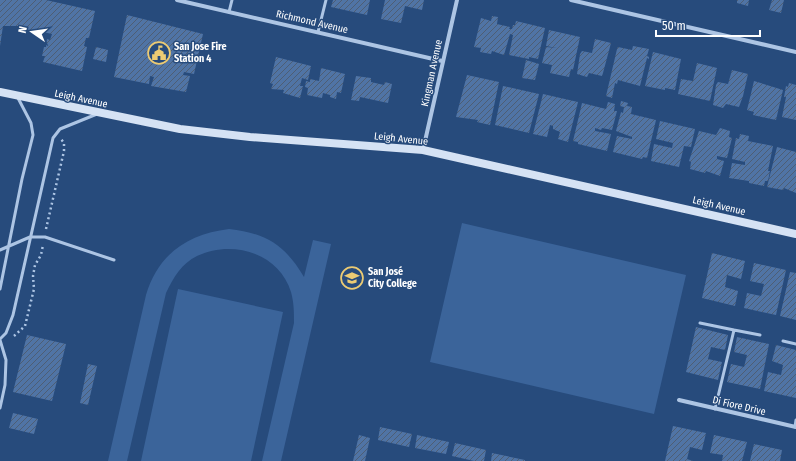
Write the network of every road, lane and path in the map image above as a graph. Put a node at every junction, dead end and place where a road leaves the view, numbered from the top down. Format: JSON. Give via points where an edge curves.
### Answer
{"nodes":[{"id":1,"x":177,"y":0,"type":"edge"},
{"id":2,"x":232,"y":0,"type":"edge"},
{"id":3,"x":326,"y":0,"type":"edge"},
{"id":4,"x":457,"y":0,"type":"edge"},
{"id":5,"x":571,"y":0,"type":"edge"},
{"id":6,"x":229,"y":12,"type":"junction"},
{"id":7,"x":318,"y":32,"type":"junction"},
{"id":8,"x":796,"y":52,"type":"edge"},
{"id":9,"x":442,"y":61,"type":"junction"},
{"id":10,"x":0,"y":92,"type":"edge"},
{"id":11,"x":17,"y":96,"type":"junction"},
{"id":12,"x":98,"y":113,"type":"junction"},
{"id":13,"x":62,"y":135,"type":"dead end"},
{"id":14,"x":423,"y":150,"type":"junction"},
{"id":15,"x":46,"y":229,"type":"dead end"},
{"id":16,"x":796,"y":234,"type":"edge"},
{"id":17,"x":30,"y":237,"type":"junction"},
{"id":18,"x":43,"y":244,"type":"dead end"},
{"id":19,"x":8,"y":247,"type":"junction"},
{"id":20,"x":0,"y":250,"type":"edge"},
{"id":21,"x":114,"y":260,"type":"dead end"},
{"id":22,"x":0,"y":289,"type":"edge"},
{"id":23,"x":700,"y":323,"type":"dead end"},
{"id":24,"x":734,"y":330,"type":"junction"},
{"id":25,"x":760,"y":335,"type":"dead end"},
{"id":26,"x":0,"y":340,"type":"edge"},
{"id":27,"x":783,"y":341,"type":"dead end"},
{"id":28,"x":796,"y":344,"type":"edge"},
{"id":29,"x":2,"y":347,"type":"junction"},
{"id":30,"x":679,"y":400,"type":"dead end"},
{"id":31,"x":0,"y":408,"type":"edge"},
{"id":32,"x":715,"y":409,"type":"junction"},
{"id":33,"x":796,"y":420,"type":"edge"},
{"id":34,"x":795,"y":427,"type":"edge"}],
"edges":[{"from":1,"to":6,"type":"street","name":"Richmond Avenue"},
{"from":2,"to":6,"type":"lane"},
{"from":3,"to":7,"type":"lane"},
{"from":4,"to":9,"type":"street","name":"Kingman Avenue"},
{"from":5,"to":8,"type":"street"},
{"from":6,"to":7,"type":"street","name":"Richmond Avenue"},
{"from":7,"to":9,"type":"street","name":"Richmond Avenue"},
{"from":9,"to":14,"type":"street","name":"Kingman Avenue"},
{"from":10,"to":11,"type":"street","name":"Leigh Avenue"},
{"from":11,"to":12,"type":"street","name":"Leigh Avenue"},
{"from":11,"to":19,"type":"lane","via":[[31,123],[33,135]]},
{"from":12,"to":14,"type":"street","name":"Leigh Avenue","via":[[180,129],[250,137]]},
{"from":12,"to":17,"type":"lane","via":[[60,129],[53,138]]},
{"from":13,"to":15,"type":"path","via":[[64,151]]},
{"from":14,"to":16,"type":"street","name":"Leigh Avenue"},
{"from":17,"to":19,"type":"lane"},
{"from":17,"to":21,"type":"lane","via":[[45,237]]},
{"from":17,"to":26,"type":"lane","via":[[13,315],[6,333]]},
{"from":18,"to":29,"type":"path","via":[[41,255],[35,265],[34,289],[25,326]]},
{"from":19,"to":20,"type":"lane"},
{"from":19,"to":22,"type":"lane"},
{"from":23,"to":24,"type":"lane"},
{"from":24,"to":25,"type":"lane"},
{"from":24,"to":32,"type":"lane"},
{"from":26,"to":29,"type":"lane"},
{"from":27,"to":28,"type":"lane"},
{"from":29,"to":31,"type":"lane","via":[[6,360]]},
{"from":30,"to":32,"type":"street","name":"Di Fiore Drive"},
{"from":32,"to":34,"type":"street","name":"Di Fiore Drive"},
{"from":33,"to":34,"type":"lane"}]}
